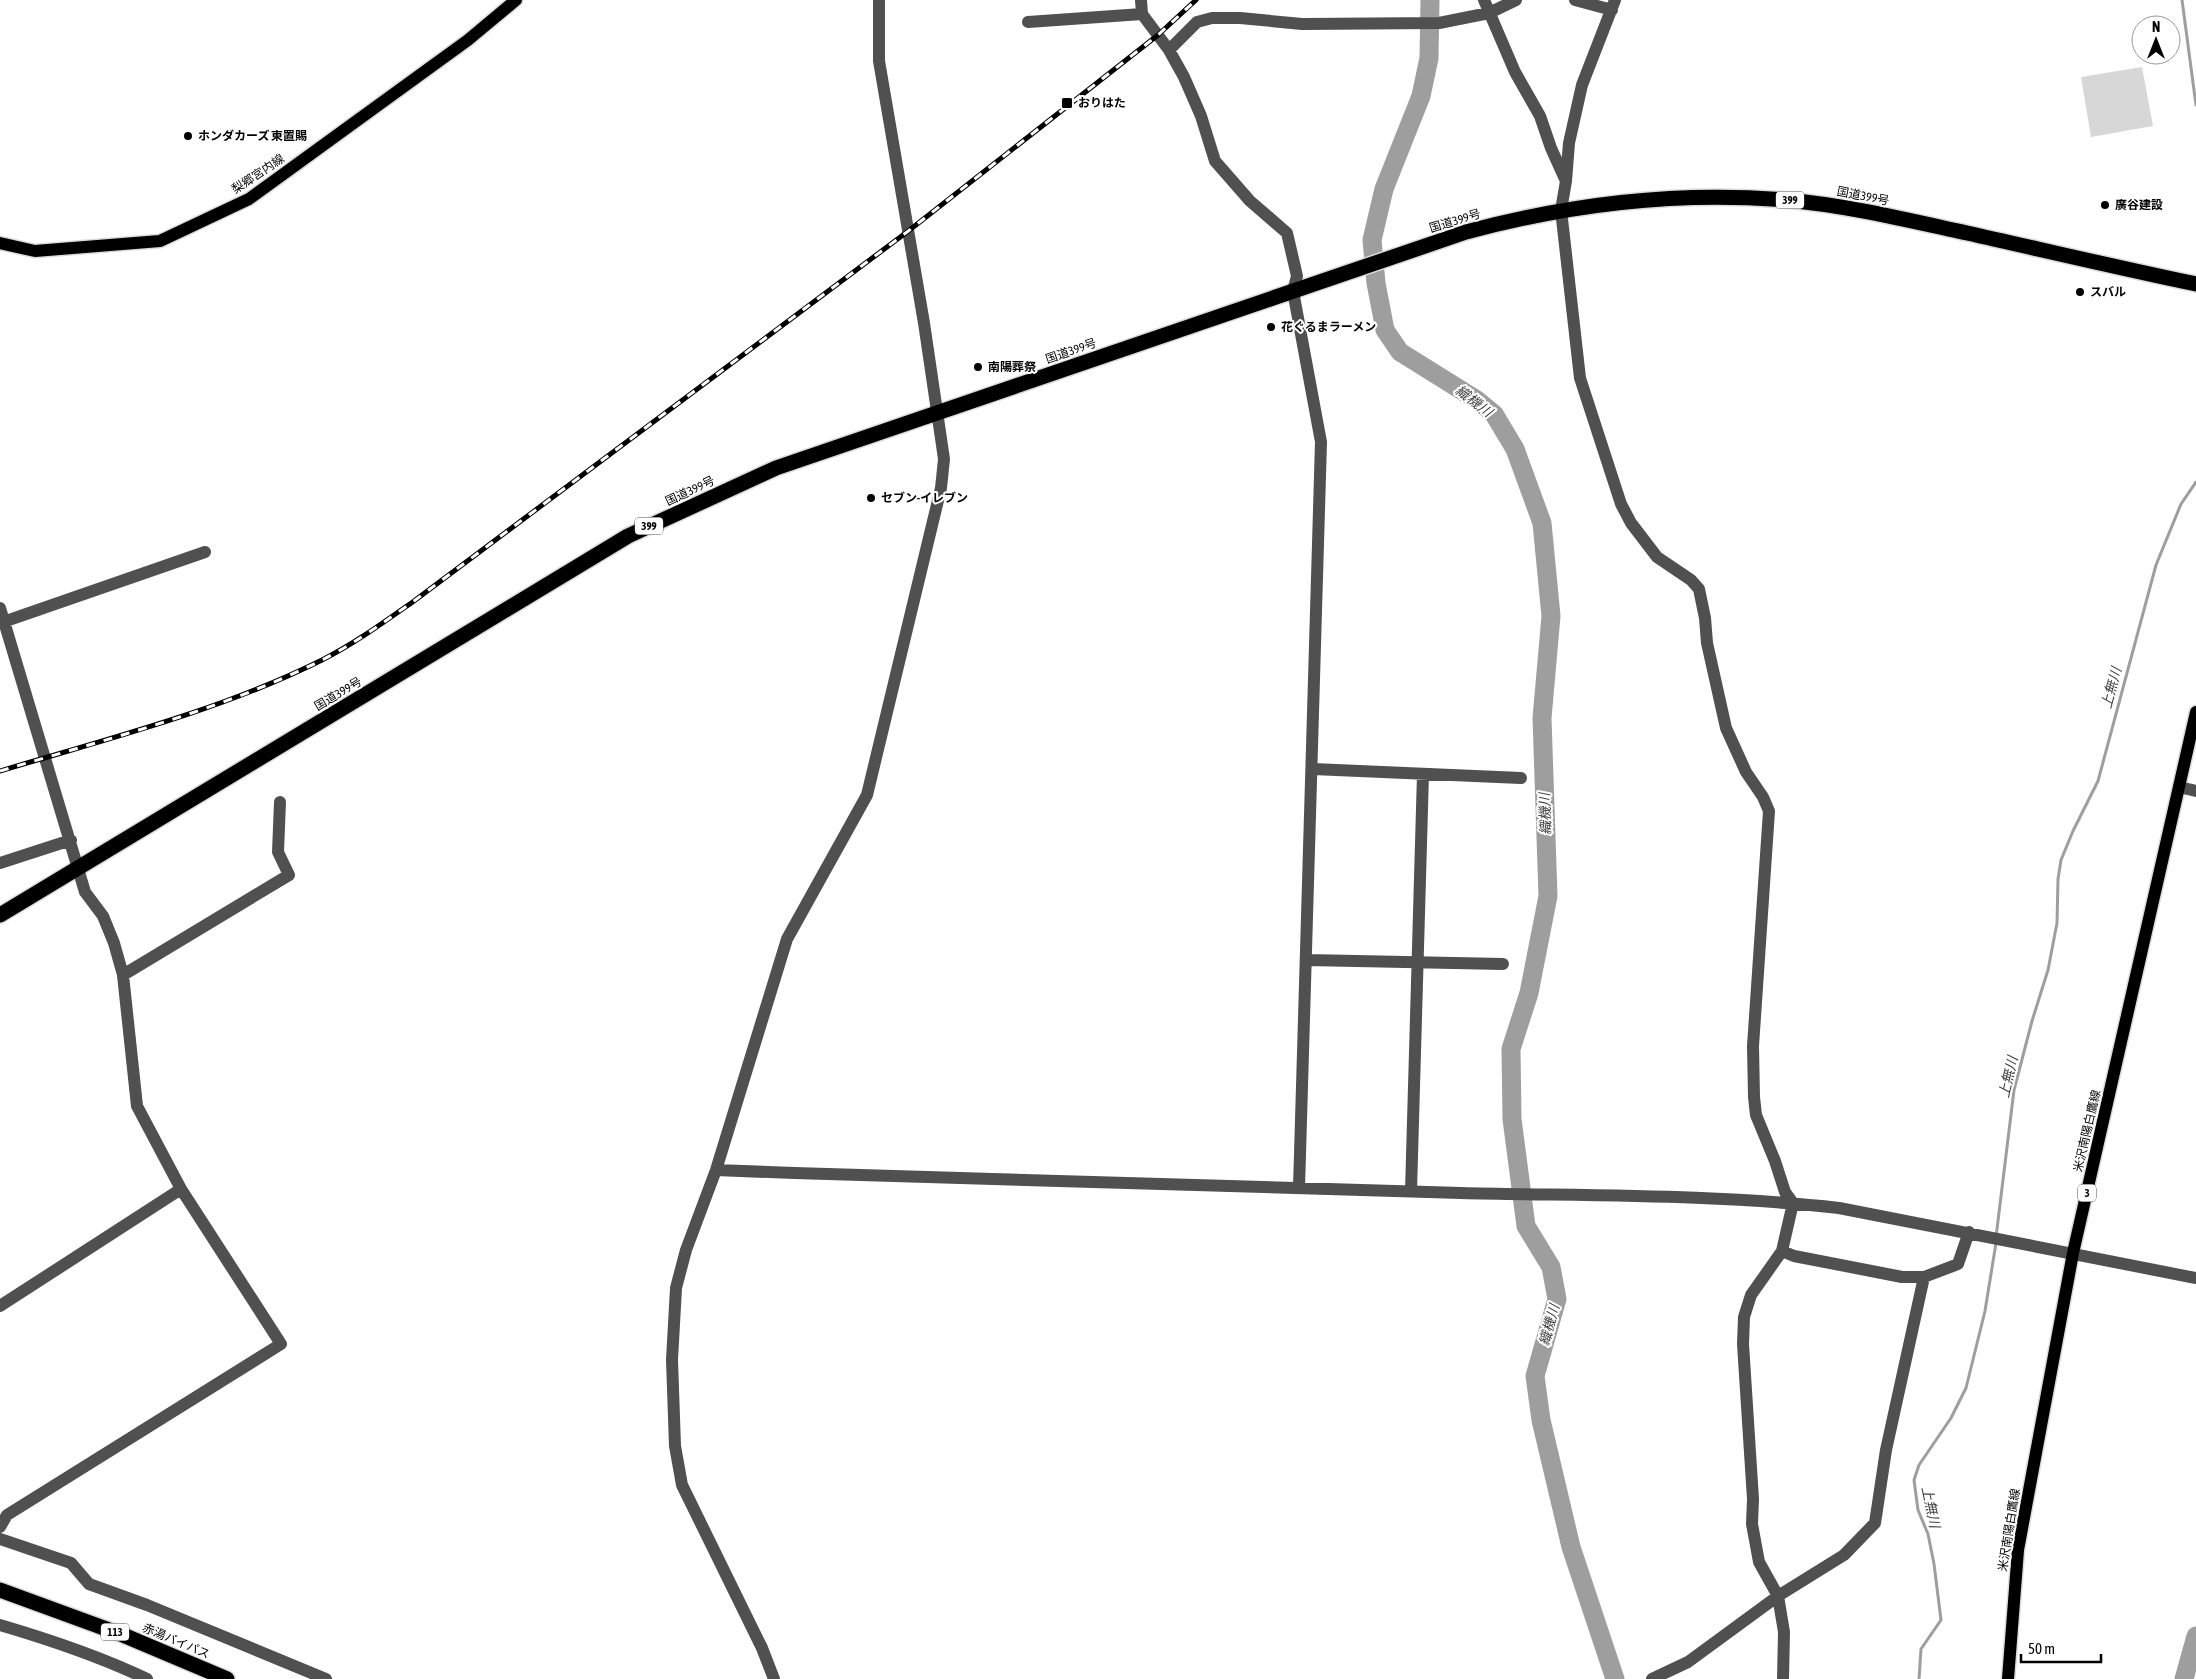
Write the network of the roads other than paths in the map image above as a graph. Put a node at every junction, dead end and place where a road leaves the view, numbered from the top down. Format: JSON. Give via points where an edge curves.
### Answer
{"nodes":[{"id":1,"x":516,"y":0,"type":"edge"},
{"id":2,"x":879,"y":0,"type":"edge"},
{"id":3,"x":1141,"y":0,"type":"edge"},
{"id":4,"x":1484,"y":0,"type":"edge"},
{"id":5,"x":1516,"y":0,"type":"edge"},
{"id":6,"x":1575,"y":0,"type":"edge"},
{"id":7,"x":1614,"y":5,"type":"edge"},
{"id":8,"x":1489,"y":13,"type":"junction"},
{"id":9,"x":1142,"y":14,"type":"junction"},
{"id":10,"x":1028,"y":22,"type":"dead end"},
{"id":11,"x":1169,"y":50,"type":"junction"},
{"id":12,"x":1566,"y":181,"type":"junction"},
{"id":13,"x":1561,"y":210,"type":"junction"},
{"id":14,"x":0,"y":243,"type":"edge"},
{"id":15,"x":2196,"y":284,"type":"edge"},
{"id":16,"x":1293,"y":291,"type":"junction"},
{"id":17,"x":936,"y":413,"type":"junction"},
{"id":18,"x":205,"y":552,"type":"dead end"},
{"id":19,"x":0,"y":608,"type":"edge"},
{"id":20,"x":2,"y":623,"type":"edge"},
{"id":21,"x":2196,"y":712,"type":"edge"},
{"id":22,"x":1313,"y":770,"type":"junction"},
{"id":23,"x":1423,"y":774,"type":"junction"},
{"id":24,"x":1522,"y":778,"type":"dead end"},
{"id":25,"x":2179,"y":787,"type":"junction"},
{"id":26,"x":2196,"y":791,"type":"edge"},
{"id":27,"x":280,"y":802,"type":"dead end"},
{"id":28,"x":70,"y":840,"type":"junction"},
{"id":29,"x":0,"y":863,"type":"edge"},
{"id":30,"x":78,"y":868,"type":"junction"},
{"id":31,"x":0,"y":915,"type":"edge"},
{"id":32,"x":1306,"y":960,"type":"junction"},
{"id":33,"x":1417,"y":962,"type":"junction"},
{"id":34,"x":1503,"y":964,"type":"dead end"},
{"id":35,"x":123,"y":975,"type":"junction"},
{"id":36,"x":716,"y":1170,"type":"junction"},
{"id":37,"x":1298,"y":1188,"type":"junction"},
{"id":38,"x":181,"y":1189,"type":"junction"},
{"id":39,"x":1411,"y":1191,"type":"junction"},
{"id":40,"x":1793,"y":1202,"type":"junction"},
{"id":41,"x":1969,"y":1232,"type":"junction"},
{"id":42,"x":1782,"y":1251,"type":"junction"},
{"id":43,"x":2073,"y":1253,"type":"junction"},
{"id":44,"x":1924,"y":1277,"type":"junction"},
{"id":45,"x":2196,"y":1278,"type":"edge"},
{"id":46,"x":0,"y":1306,"type":"edge"},
{"id":47,"x":3,"y":1511,"type":"edge"},
{"id":48,"x":0,"y":1527,"type":"edge"},
{"id":49,"x":0,"y":1539,"type":"edge"},
{"id":50,"x":0,"y":1590,"type":"edge"},
{"id":51,"x":1778,"y":1596,"type":"junction"},
{"id":52,"x":0,"y":1625,"type":"edge"},
{"id":53,"x":298,"y":1673,"type":"edge"},
{"id":54,"x":147,"y":1679,"type":"edge"},
{"id":55,"x":227,"y":1679,"type":"edge"},
{"id":56,"x":326,"y":1679,"type":"edge"},
{"id":57,"x":774,"y":1679,"type":"edge"},
{"id":58,"x":1652,"y":1679,"type":"edge"},
{"id":59,"x":1783,"y":1679,"type":"edge"},
{"id":60,"x":2008,"y":1679,"type":"edge"}],
"edges":[{"from":1,"to":14,"type":"main road","name":"梨郷宮内線","via":[[468,40],[250,199],[160,241],[35,250]]},
{"from":2,"to":17,"type":"street","via":[[879,61],[924,323]]},
{"from":3,"to":9,"type":"street"},
{"from":4,"to":8,"type":"street"},
{"from":5,"to":8,"type":"street"},
{"from":6,"to":7,"type":"street"},
{"from":7,"to":12,"type":"street","via":[[1582,85],[1569,143]]},
{"from":8,"to":11,"type":"street","via":[[1414,25],[1302,24],[1212,18],[1197,22]]},
{"from":8,"to":12,"type":"street","via":[[1515,72],[1540,116]]},
{"from":9,"to":10,"type":"street"},
{"from":9,"to":11,"type":"street"},
{"from":11,"to":16,"type":"street","via":[[1201,116],[1215,161],[1250,201],[1287,233],[1297,276]]},
{"from":12,"to":13,"type":"street"},
{"from":13,"to":15,"type":"highway","name":"国道399号","number":"399","via":[[1620,201],[1674,198],[1785,200],[1836,206]]},
{"from":13,"to":16,"type":"highway","name":"国道399号","number":"399","via":[[1466,232]]},
{"from":13,"to":40,"type":"street","via":[[1580,378],[1621,504],[1642,540],[1657,557],[1699,589],[1726,728],[1769,811],[1754,1017],[1754,1097],[1756,1115],[1785,1192]]},
{"from":16,"to":17,"type":"highway","name":"国道399号","number":"399"},
{"from":16,"to":22,"type":"street","via":[[1321,442]]},
{"from":17,"to":30,"type":"highway","name":"国道399号","number":"399","via":[[776,468],[628,536]]},
{"from":17,"to":36,"type":"street","via":[[944,459],[941,488],[873,776],[846,836],[787,939]]},
{"from":18,"to":20,"type":"street"},
{"from":19,"to":20,"type":"street"},
{"from":20,"to":28,"type":"street"},
{"from":21,"to":25,"type":"main road","name":"米沢南陽白鷹線","number":"3"},
{"from":22,"to":23,"type":"street"},
{"from":22,"to":32,"type":"street"},
{"from":23,"to":24,"type":"street"},
{"from":23,"to":33,"type":"street"},
{"from":25,"to":26,"type":"street"},
{"from":25,"to":43,"type":"main road","name":"米沢南陽白鷹線","number":"3"},
{"from":27,"to":35,"type":"street","via":[[278,852],[289,875]]},
{"from":28,"to":29,"type":"street"},
{"from":28,"to":30,"type":"street"},
{"from":30,"to":31,"type":"highway","name":"国道399号","number":"399"},
{"from":30,"to":35,"type":"street","via":[[86,892],[103,916]]},
{"from":32,"to":33,"type":"street"},
{"from":32,"to":37,"type":"street"},
{"from":33,"to":34,"type":"street"},
{"from":33,"to":39,"type":"street"},
{"from":35,"to":38,"type":"street","via":[[137,1106]]},
{"from":36,"to":37,"type":"street"},
{"from":36,"to":57,"type":"street","via":[[688,1242],[676,1288],[672,1360],[675,1446],[682,1485]]},
{"from":37,"to":39,"type":"street"},
{"from":38,"to":46,"type":"street"},
{"from":38,"to":47,"type":"street","via":[[281,1344]]},
{"from":39,"to":40,"type":"street"},
{"from":40,"to":41,"type":"street"},
{"from":40,"to":42,"type":"street"},
{"from":41,"to":43,"type":"street"},
{"from":41,"to":44,"type":"street","via":[[1958,1264]]},
{"from":42,"to":44,"type":"street","via":[[1902,1277]]},
{"from":42,"to":51,"type":"street","via":[[1751,1295],[1744,1318],[1742,1344],[1752,1524],[1759,1562]]},
{"from":43,"to":45,"type":"street"},
{"from":43,"to":60,"type":"main road","name":"米沢南陽白鷹線","number":"3","via":[[2018,1550]]},
{"from":44,"to":51,"type":"street","via":[[1886,1450],[1875,1523],[1844,1555]]},
{"from":47,"to":48,"type":"street"},
{"from":49,"to":53,"type":"street","via":[[71,1563],[89,1584],[147,1605]]},
{"from":50,"to":55,"type":"highway","name":"赤湯バイパス","number":"113","via":[[123,1635]]},
{"from":51,"to":58,"type":"street","via":[[1688,1662]]},
{"from":51,"to":59,"type":"street","via":[[1784,1632]]},
{"from":52,"to":54,"type":"street","via":[[109,1660]]},
{"from":53,"to":56,"type":"street"}]}
